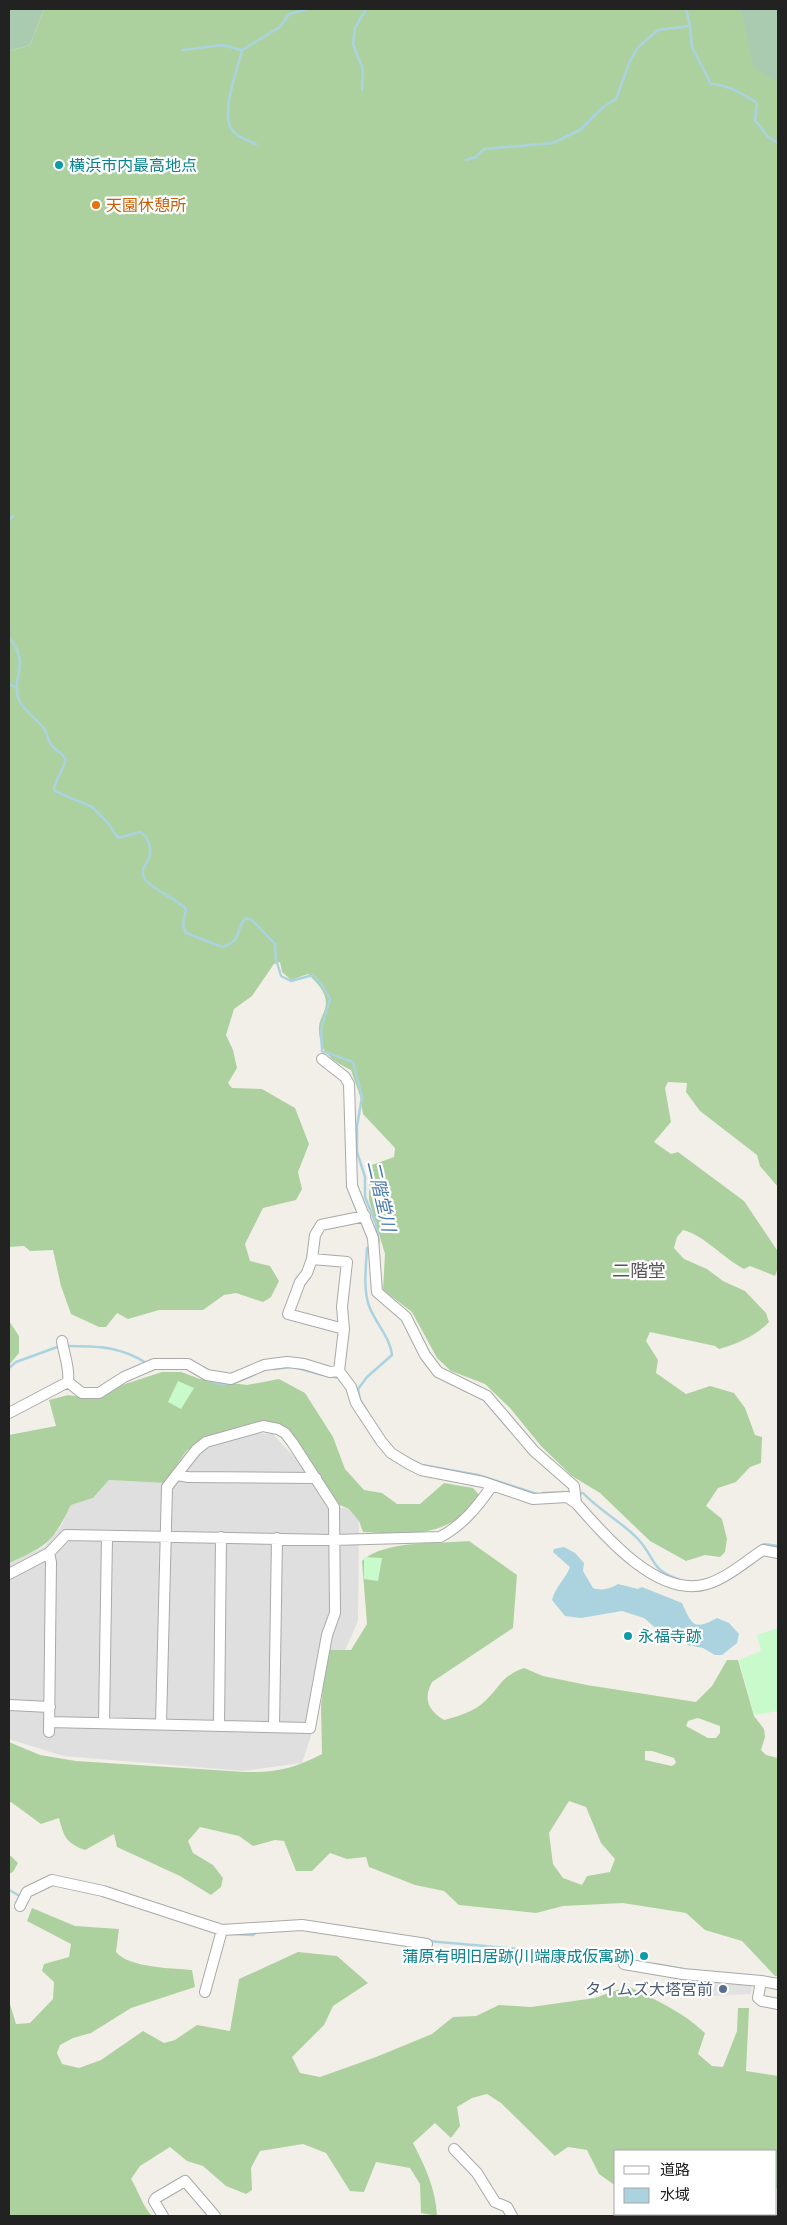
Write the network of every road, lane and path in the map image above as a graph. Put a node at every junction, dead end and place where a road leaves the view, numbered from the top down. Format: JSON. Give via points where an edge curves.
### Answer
{"nodes":[{"id":1,"x":322,"y":1060,"type":"dead end"},
{"id":2,"x":365,"y":1216,"type":"junction"},
{"id":3,"x":312,"y":1258,"type":"junction"},
{"id":4,"x":344,"y":1330,"type":"junction"},
{"id":5,"x":62,"y":1341,"type":"dead end"},
{"id":6,"x":342,"y":1376,"type":"junction"},
{"id":7,"x":68,"y":1382,"type":"junction"},
{"id":8,"x":9,"y":1413,"type":"edge"},
{"id":9,"x":178,"y":1475,"type":"junction"},
{"id":10,"x":316,"y":1478,"type":"junction"},
{"id":11,"x":492,"y":1486,"type":"junction"},
{"id":12,"x":576,"y":1503,"type":"junction"},
{"id":13,"x":107,"y":1536,"type":"junction"},
{"id":14,"x":165,"y":1537,"type":"junction"},
{"id":15,"x":221,"y":1537,"type":"junction"},
{"id":16,"x":277,"y":1538,"type":"junction"},
{"id":17,"x":333,"y":1540,"type":"junction"},
{"id":18,"x":778,"y":1552,"type":"edge"},
{"id":19,"x":49,"y":1553,"type":"junction"},
{"id":20,"x":9,"y":1574,"type":"edge"},
{"id":21,"x":9,"y":1705,"type":"edge"},
{"id":22,"x":50,"y":1707,"type":"junction"},
{"id":23,"x":104,"y":1723,"type":"junction"},
{"id":24,"x":161,"y":1724,"type":"junction"},
{"id":25,"x":219,"y":1726,"type":"junction"},
{"id":26,"x":274,"y":1727,"type":"junction"},
{"id":27,"x":20,"y":1906,"type":"dead end"},
{"id":28,"x":222,"y":1930,"type":"junction"},
{"id":29,"x":427,"y":1944,"type":"dead end"},
{"id":30,"x":624,"y":1964,"type":"dead end"},
{"id":31,"x":761,"y":1981,"type":"junction"},
{"id":32,"x":778,"y":1984,"type":"edge"},
{"id":33,"x":205,"y":1992,"type":"dead end"},
{"id":34,"x":778,"y":2004,"type":"edge"},
{"id":35,"x":454,"y":2149,"type":"dead end"},
{"id":36,"x":163,"y":2216,"type":"edge"},
{"id":37,"x":215,"y":2216,"type":"edge"},
{"id":38,"x":512,"y":2216,"type":"edge"}],
"edges":[{"from":1,"to":2,"type":"street","via":[[345,1077],[349,1084],[352,1186]]},
{"from":2,"to":3,"type":"street","via":[[321,1225],[315,1235]]},
{"from":2,"to":12,"type":"street","via":[[375,1249],[377,1292],[406,1317],[425,1355],[438,1372],[487,1396],[534,1451],[574,1486]]},
{"from":3,"to":4,"type":"street","via":[[347,1262],[342,1307]]},
{"from":3,"to":4,"type":"street","via":[[288,1314]]},
{"from":4,"to":6,"type":"street"},
{"from":5,"to":7,"type":"street","via":[[70,1372]]},
{"from":6,"to":7,"type":"street","via":[[287,1362],[264,1365],[231,1379],[207,1375],[188,1364],[154,1364],[99,1393],[82,1392]]},
{"from":6,"to":11,"type":"street","via":[[362,1413],[391,1453],[421,1470],[473,1479]]},
{"from":7,"to":8,"type":"street"},
{"from":9,"to":10,"type":"street"},
{"from":9,"to":10,"type":"street","via":[[206,1442],[247,1429],[271,1427],[285,1433]]},
{"from":9,"to":14,"type":"street","via":[[165,1494]]},
{"from":10,"to":17,"type":"street","via":[[334,1507]]},
{"from":11,"to":12,"type":"street","via":[[533,1499],[567,1497]]},
{"from":11,"to":17,"type":"street","via":[[474,1511],[454,1530],[440,1537]]},
{"from":12,"to":18,"type":"street","via":[[627,1557],[667,1581],[692,1587],[706,1585],[763,1550]]},
{"from":13,"to":14,"type":"street"},
{"from":13,"to":19,"type":"street","via":[[66,1535]]},
{"from":13,"to":23,"type":"street"},
{"from":14,"to":15,"type":"street"},
{"from":14,"to":24,"type":"street"},
{"from":15,"to":16,"type":"street"},
{"from":15,"to":25,"type":"street"},
{"from":16,"to":17,"type":"street"},
{"from":16,"to":26,"type":"street"},
{"from":17,"to":26,"type":"street","via":[[335,1613],[327,1635],[310,1728]]},
{"from":19,"to":20,"type":"street"},
{"from":19,"to":22,"type":"street"},
{"from":21,"to":22,"type":"street"},
{"from":22,"to":23,"type":"street","via":[[49,1727]]},
{"from":23,"to":24,"type":"street"},
{"from":24,"to":25,"type":"street"},
{"from":25,"to":26,"type":"street"},
{"from":27,"to":28,"type":"street","via":[[26,1892],[52,1880],[103,1891]]},
{"from":28,"to":29,"type":"street","via":[[302,1926]]},
{"from":28,"to":33,"type":"street"},
{"from":30,"to":31,"type":"street","via":[[683,1974]]},
{"from":31,"to":32,"type":"street"},
{"from":31,"to":34,"type":"street","via":[[758,1998]]},
{"from":35,"to":38,"type":"street","via":[[477,2173],[494,2202],[507,2207]]},
{"from":36,"to":37,"type":"street","via":[[154,2202],[156,2198],[185,2181]]}]}
